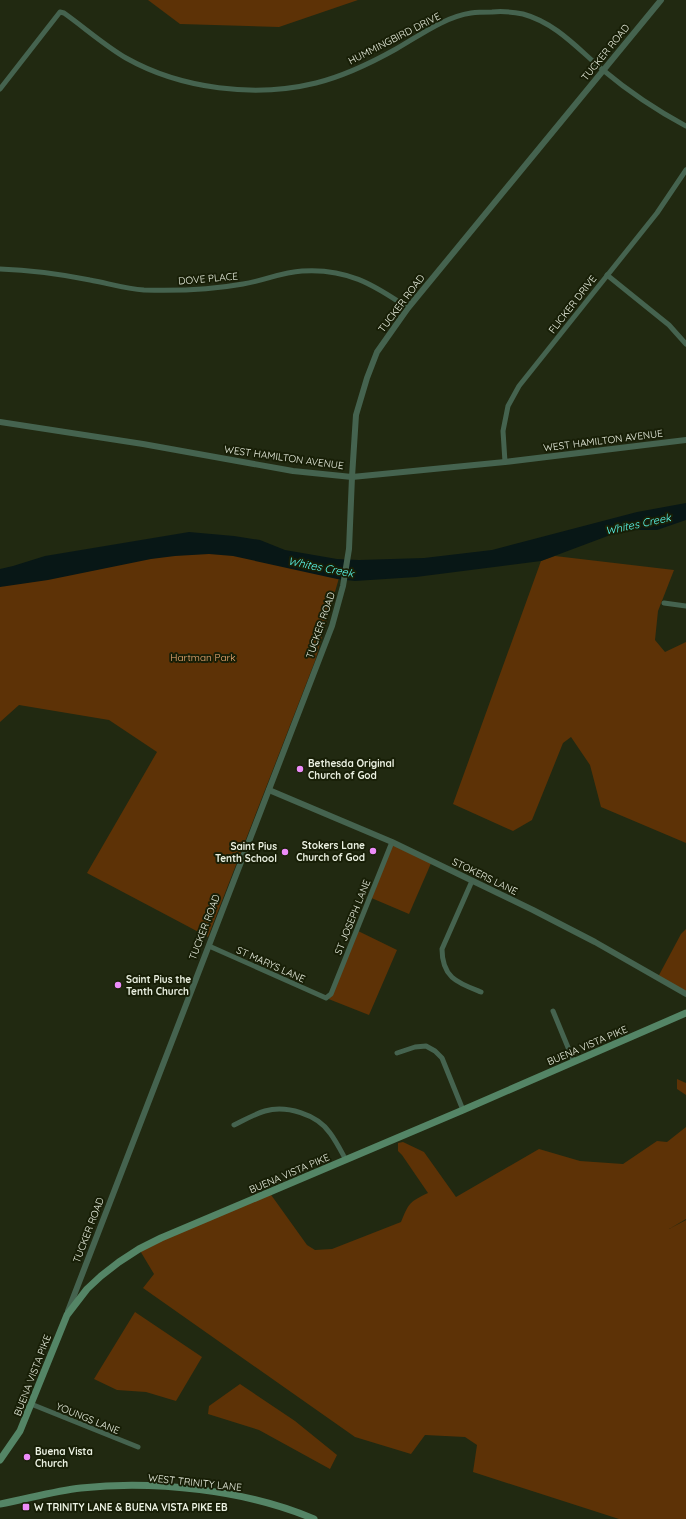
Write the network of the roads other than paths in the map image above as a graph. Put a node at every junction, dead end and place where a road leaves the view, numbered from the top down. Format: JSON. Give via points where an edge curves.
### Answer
{"nodes":[{"id":1,"x":661,"y":0,"type":"edge"},
{"id":2,"x":604,"y":70,"type":"junction"},
{"id":3,"x":0,"y":89,"type":"edge"},
{"id":4,"x":686,"y":126,"type":"edge"},
{"id":5,"x":686,"y":170,"type":"edge"},
{"id":6,"x":0,"y":269,"type":"edge"},
{"id":7,"x":607,"y":275,"type":"junction"},
{"id":8,"x":408,"y":308,"type":"junction"},
{"id":9,"x":686,"y":344,"type":"edge"},
{"id":10,"x":0,"y":422,"type":"edge"},
{"id":11,"x":686,"y":440,"type":"edge"},
{"id":12,"x":506,"y":462,"type":"junction"},
{"id":13,"x":352,"y":477,"type":"junction"},
{"id":14,"x":664,"y":603,"type":"dead end"},
{"id":15,"x":686,"y":606,"type":"edge"},
{"id":16,"x":269,"y":790,"type":"junction"},
{"id":17,"x":392,"y":842,"type":"junction"},
{"id":18,"x":472,"y":881,"type":"junction"},
{"id":19,"x":209,"y":946,"type":"junction"},
{"id":20,"x":481,"y":992,"type":"dead end"},
{"id":21,"x":686,"y":994,"type":"edge"},
{"id":22,"x":326,"y":998,"type":"joint"},
{"id":23,"x":552,"y":1011,"type":"dead end"},
{"id":24,"x":686,"y":1013,"type":"edge"},
{"id":25,"x":397,"y":1053,"type":"dead end"},
{"id":26,"x":574,"y":1062,"type":"junction"},
{"id":27,"x":463,"y":1110,"type":"junction"},
{"id":28,"x":234,"y":1125,"type":"dead end"},
{"id":29,"x":346,"y":1160,"type":"junction"},
{"id":30,"x":67,"y":1315,"type":"junction"},
{"id":31,"x":31,"y":1404,"type":"junction"},
{"id":32,"x":138,"y":1447,"type":"dead end"},
{"id":33,"x":0,"y":1460,"type":"edge"},
{"id":34,"x":0,"y":1504,"type":"edge"},
{"id":35,"x":314,"y":1519,"type":"edge"}],
"edges":[{"from":1,"to":2,"type":"street","name":"TUCKER ROAD"},
{"from":2,"to":3,"type":"street","name":"HUMMINGBIRD DRIVE","via":[[546,23],[523,14],[502,11],[470,13],[445,22],[381,57],[343,75],[317,83],[283,89],[238,90],[178,79],[144,66],[120,54],[60,12]]},
{"from":2,"to":4,"type":"street","name":"HUMMINGBIRD DRIVE","via":[[646,103]]},
{"from":2,"to":8,"type":"street","name":"TUCKER ROAD"},
{"from":5,"to":7,"type":"street","name":"FLICKER DRIVE","via":[[657,213]]},
{"from":6,"to":8,"type":"street","name":"DOVE PLACE","via":[[50,272],[141,290],[182,291],[244,284],[301,271],[328,271],[363,280]]},
{"from":7,"to":9,"type":"street","via":[[669,325]]},
{"from":7,"to":12,"type":"street","name":"FLICKER DRIVE","via":[[519,386],[508,406],[503,431]]},
{"from":8,"to":13,"type":"street","name":"TUCKER ROAD","via":[[377,352],[367,378],[356,415]]},
{"from":10,"to":13,"type":"street","name":"WEST HAMILTON AVENUE","via":[[293,471]]},
{"from":11,"to":12,"type":"street","name":"WEST HAMILTON AVENUE"},
{"from":12,"to":13,"type":"street","name":"WEST HAMILTON AVENUE"},
{"from":13,"to":16,"type":"street","name":"TUCKER ROAD","via":[[350,549],[344,586],[332,626]]},
{"from":14,"to":15,"type":"street"},
{"from":16,"to":17,"type":"street","name":"STOKERS LANE"},
{"from":16,"to":19,"type":"street","name":"TUCKER ROAD"},
{"from":17,"to":18,"type":"street","name":"STOKERS LANE"},
{"from":17,"to":22,"type":"street","name":"ST JOSEPH LANE","via":[[331,994]]},
{"from":18,"to":20,"type":"street","via":[[442,949],[442,961],[453,979]]},
{"from":18,"to":21,"type":"street","name":"STOKERS LANE","via":[[596,942]]},
{"from":19,"to":22,"type":"street","name":"ST MARYS LANE"},
{"from":19,"to":30,"type":"street","name":"TUCKER ROAD"},
{"from":23,"to":26,"type":"street"},
{"from":24,"to":26,"type":"main road","name":"BUENA VISTA PIKE"},
{"from":25,"to":27,"type":"street","via":[[426,1046],[435,1051],[442,1058]]},
{"from":26,"to":27,"type":"main road","name":"BUENA VISTA PIKE"},
{"from":27,"to":29,"type":"main road","name":"BUENA VISTA PIKE"},
{"from":28,"to":29,"type":"street","via":[[264,1111],[289,1109],[320,1122],[330,1132]]},
{"from":29,"to":30,"type":"main road","name":"BUENA VISTA PIKE","via":[[139,1249],[101,1276],[87,1289]]},
{"from":30,"to":31,"type":"main road","name":"BUENA VISTA PIKE"},
{"from":31,"to":32,"type":"street","name":"YOUNGS LANE"},
{"from":31,"to":33,"type":"main road","name":"BUENA VISTA PIKE","via":[[20,1431]]},
{"from":34,"to":35,"type":"main road","name":"WEST TRINITY LANE","via":[[80,1488],[169,1487],[256,1500]]}]}
